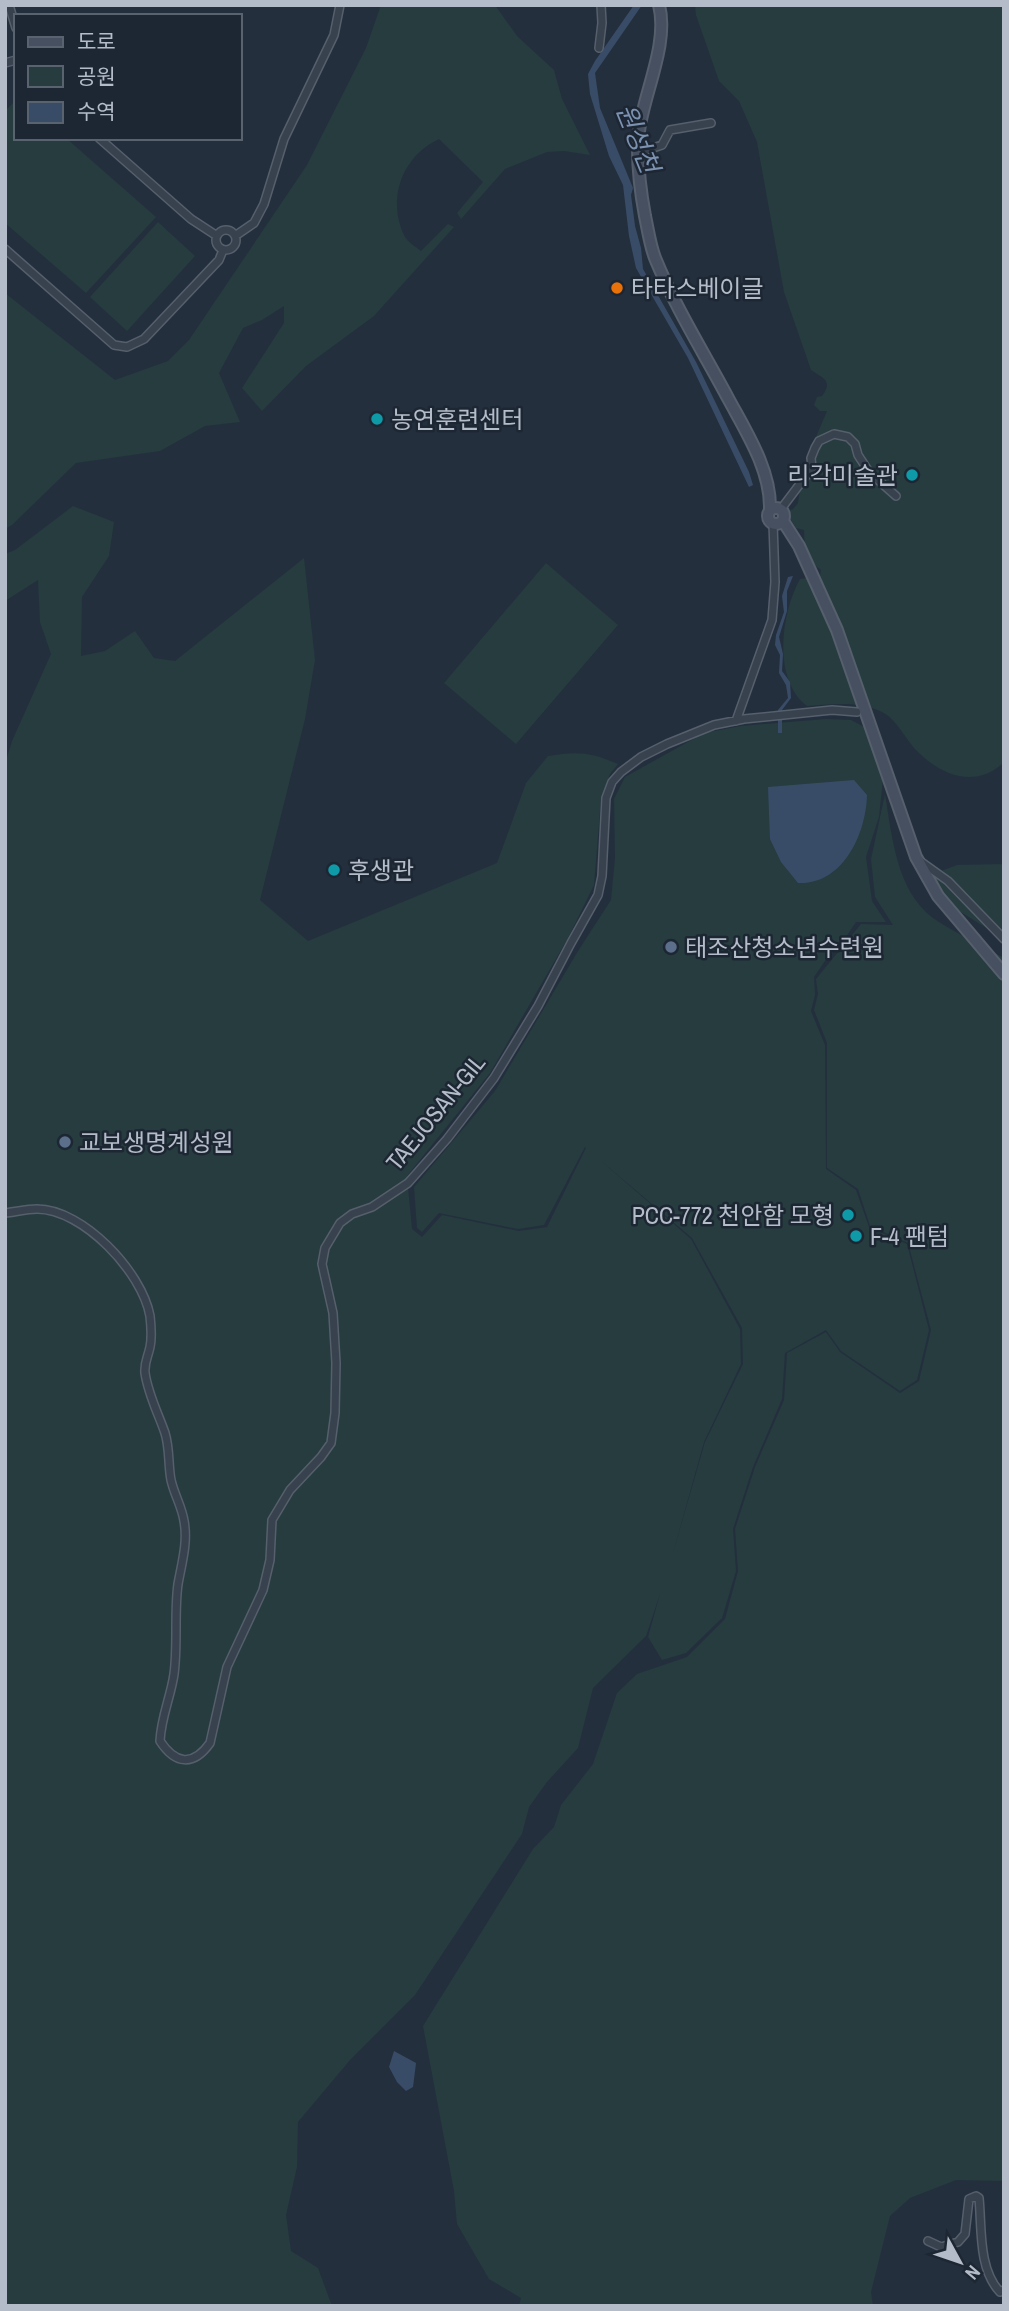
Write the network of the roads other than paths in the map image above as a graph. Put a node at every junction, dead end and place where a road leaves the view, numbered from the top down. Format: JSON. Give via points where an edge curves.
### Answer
{"nodes":[{"id":1,"x":340,"y":5,"type":"edge"},
{"id":2,"x":601,"y":5,"type":"edge"},
{"id":3,"x":659,"y":5,"type":"edge"},
{"id":4,"x":598,"y":48,"type":"dead end"},
{"id":5,"x":711,"y":123,"type":"dead end"},
{"id":6,"x":101,"y":140,"type":"edge"},
{"id":7,"x":638,"y":153,"type":"junction"},
{"id":8,"x":217,"y":236,"type":"junction"},
{"id":9,"x":235,"y":236,"type":"junction"},
{"id":10,"x":5,"y":249,"type":"edge"},
{"id":11,"x":223,"y":250,"type":"junction"},
{"id":12,"x":896,"y":496,"type":"dead end"},
{"id":13,"x":777,"y":516,"type":"junction"},
{"id":14,"x":857,"y":712,"type":"dead end"},
{"id":15,"x":736,"y":721,"type":"junction"},
{"id":16,"x":916,"y":858,"type":"junction"},
{"id":17,"x":1004,"y":939,"type":"edge"},
{"id":18,"x":1004,"y":974,"type":"edge"},
{"id":19,"x":5,"y":1213,"type":"edge"},
{"id":20,"x":928,"y":2241,"type":"dead end"},
{"id":21,"x":1004,"y":2290,"type":"edge"}],
"edges":[{"from":1,"to":9,"type":"street","via":[[334,35],[284,139],[264,204],[254,223]]},
{"from":2,"to":4,"type":"street"},
{"from":3,"to":7,"type":"street","via":[[659,46],[639,129]]},
{"from":5,"to":7,"type":"street","via":[[670,130],[662,145]]},
{"from":6,"to":8,"type":"street","via":[[191,219]]},
{"from":7,"to":13,"type":"street","via":[[654,255],[757,453]]},
{"from":8,"to":9,"type":"street","via":[[227,230]]},
{"from":8,"to":11,"type":"street"},
{"from":9,"to":11,"type":"street","via":[[234,246]]},
{"from":10,"to":11,"type":"street","via":[[114,345],[127,346],[144,339],[219,260]]},
{"from":12,"to":13,"type":"street","via":[[869,472],[855,444],[834,434],[815,448],[812,468]]},
{"from":13,"to":15,"type":"street","via":[[772,620]]},
{"from":13,"to":16,"type":"street","via":[[799,546],[837,630]]},
{"from":14,"to":15,"type":"street","via":[[832,710]]},
{"from":15,"to":19,"type":"street","name":"TAEJOSAN-GIL","via":[[667,744],[641,757],[612,782],[606,798],[598,895],[494,1078],[408,1183],[372,1207],[352,1214],[332,1234],[322,1264],[333,1313],[337,1363],[331,1443],[290,1490],[272,1520],[263,1590],[227,1667],[210,1743],[195,1758],[173,1757],[160,1741],[174,1676],[178,1587],[186,1540],[166,1436],[145,1374],[151,1330],[144,1296],[128,1268],[98,1236],[77,1222],[38,1209]]},
{"from":16,"to":17,"type":"street","via":[[948,881]]},
{"from":16,"to":18,"type":"street","via":[[938,895]]},
{"from":20,"to":21,"type":"street","via":[[941,2246],[958,2242],[965,2234],[970,2199],[976,2196],[984,2257],[995,2286]]}]}
